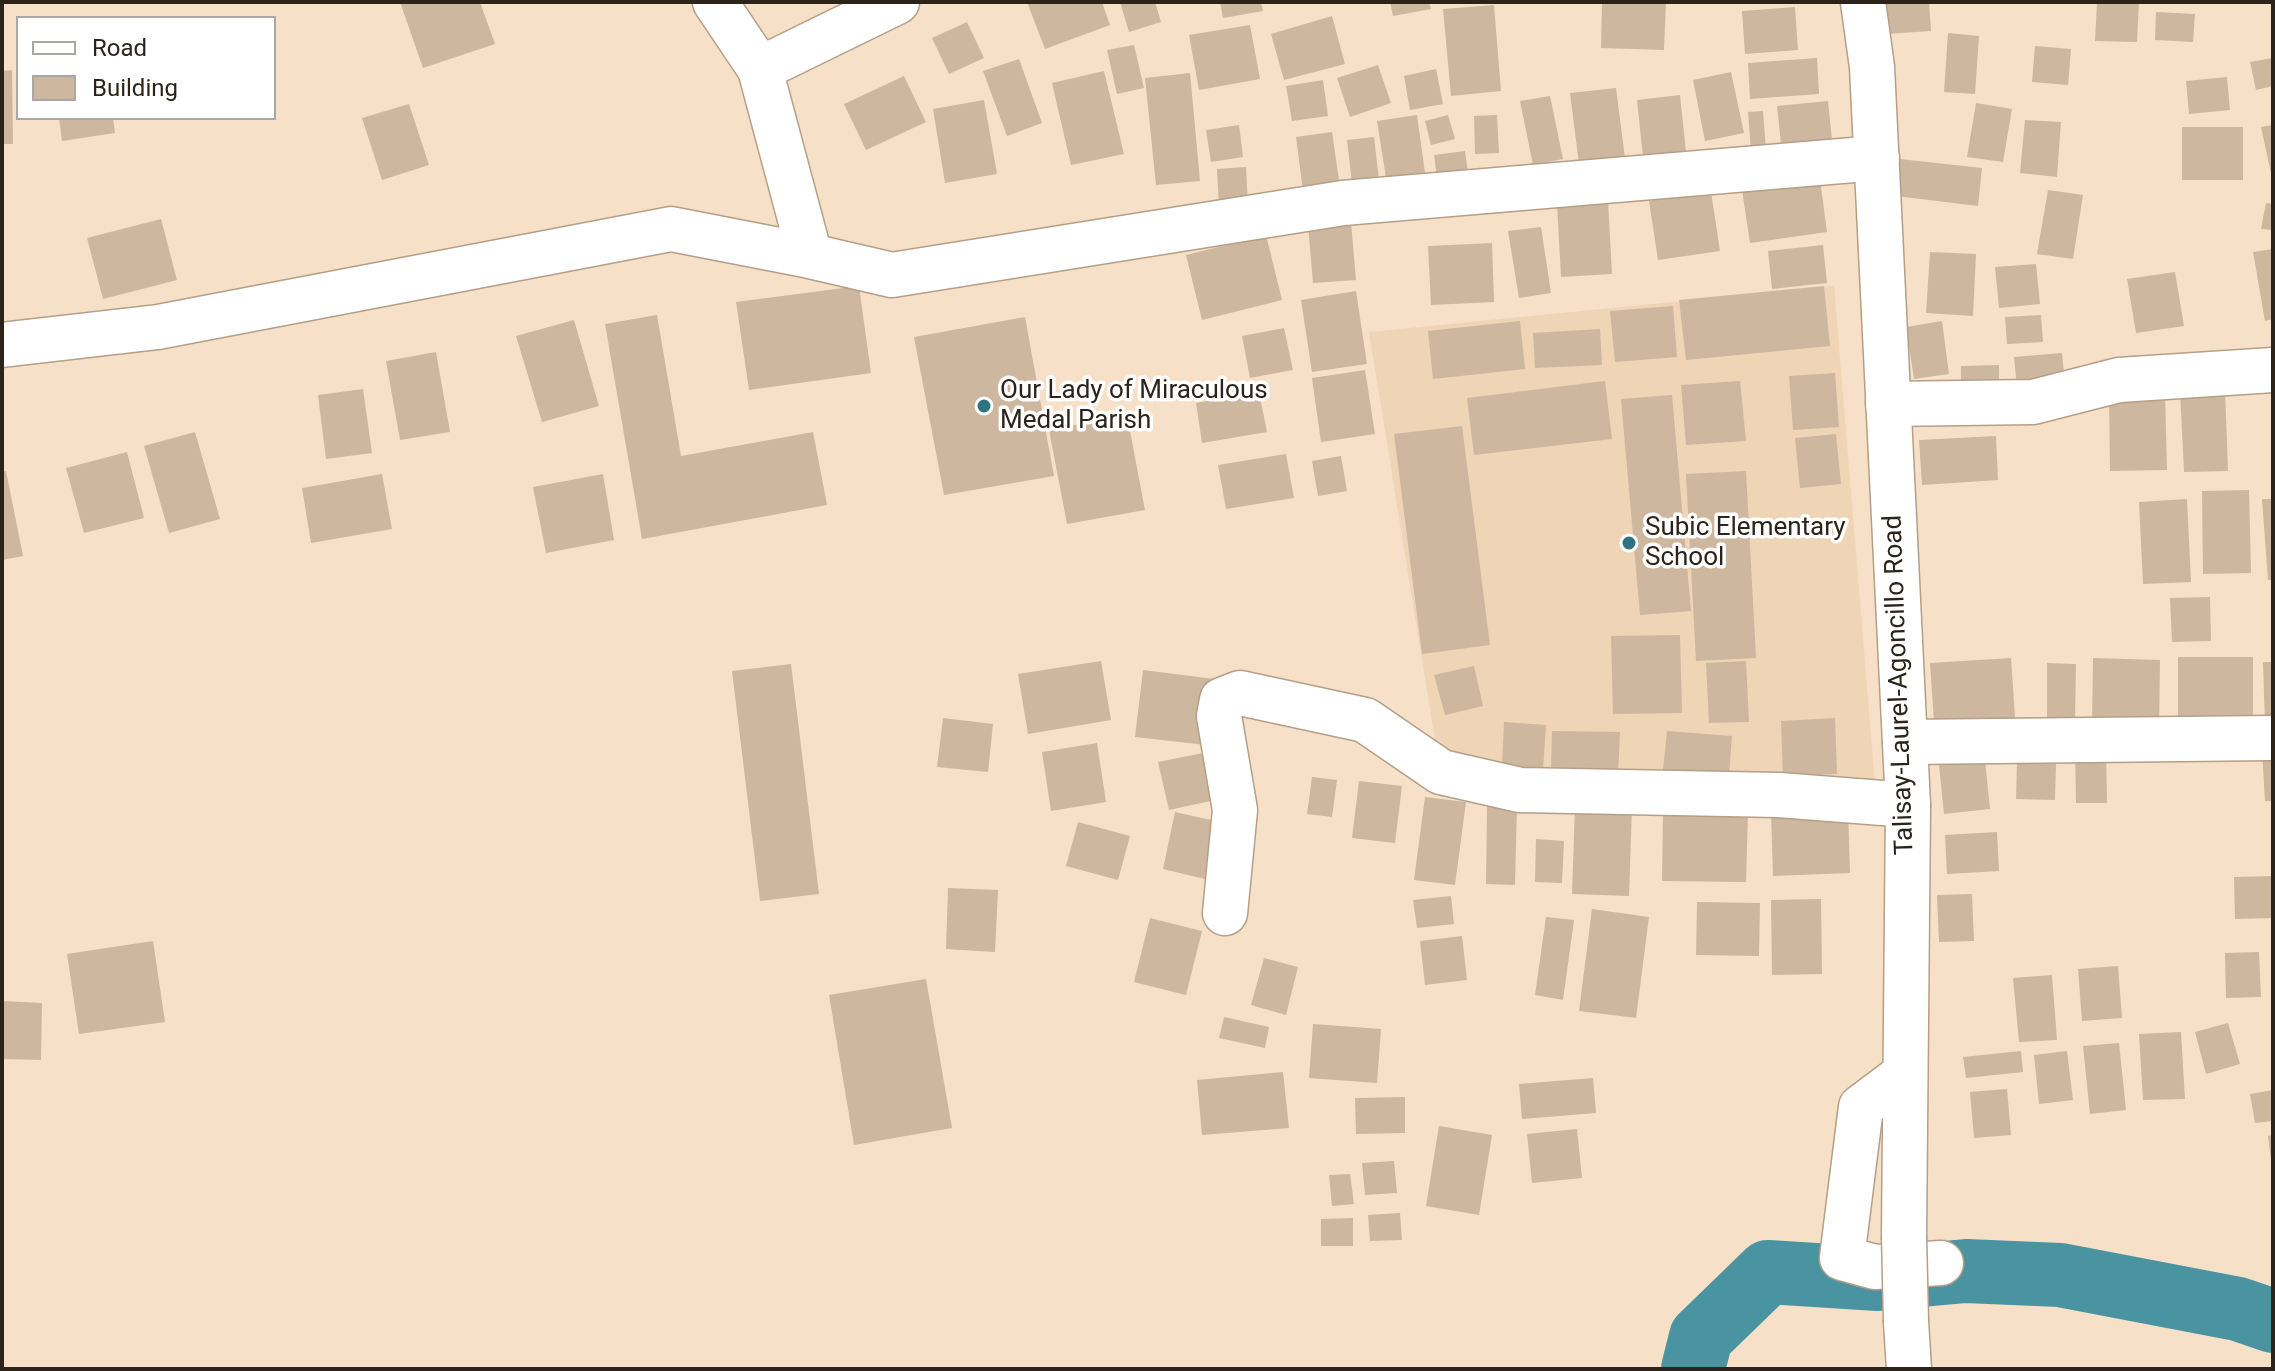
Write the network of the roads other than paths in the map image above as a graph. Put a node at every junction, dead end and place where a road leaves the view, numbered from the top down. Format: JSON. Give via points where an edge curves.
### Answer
{"nodes":[{"id":1,"x":715,"y":2,"type":"edge"},
{"id":2,"x":897,"y":2,"type":"edge"},
{"id":3,"x":1863,"y":2,"type":"edge"},
{"id":4,"x":760,"y":69,"type":"junction"},
{"id":5,"x":1877,"y":158,"type":"junction"},
{"id":6,"x":810,"y":256,"type":"junction"},
{"id":7,"x":2,"y":345,"type":"edge"},
{"id":8,"x":2273,"y":370,"type":"edge"},
{"id":9,"x":1888,"y":404,"type":"junction"},
{"id":10,"x":2273,"y":738,"type":"edge"},
{"id":11,"x":1905,"y":742,"type":"junction"},
{"id":12,"x":1908,"y":805,"type":"junction"},
{"id":13,"x":1225,"y":913,"type":"dead end"},
{"id":14,"x":1905,"y":1074,"type":"junction"},
{"id":15,"x":1941,"y":1263,"type":"dead end"},
{"id":16,"x":1909,"y":1369,"type":"edge"}],
"edges":[{"from":1,"to":4,"type":"street"},
{"from":2,"to":4,"type":"street"},
{"from":3,"to":5,"type":"street","name":"Talisay-Laurel-Agoncillo Road"},
{"from":4,"to":6,"type":"street"},
{"from":5,"to":6,"type":"street","via":[[1343,203],[892,275]]},
{"from":5,"to":9,"type":"street","name":"Talisay-Laurel-Agoncillo Road"},
{"from":6,"to":7,"type":"street","via":[[671,229],[158,327]]},
{"from":8,"to":9,"type":"street","via":[[2119,380],[2033,402]]},
{"from":9,"to":11,"type":"street","name":"Talisay-Laurel-Agoncillo Road"},
{"from":10,"to":11,"type":"street"},
{"from":11,"to":12,"type":"street","name":"Talisay-Laurel-Agoncillo Road"},
{"from":12,"to":13,"type":"street","via":[[1779,795],[1520,790],[1441,772],[1365,720],[1240,693],[1222,700],[1219,716],[1235,810]]},
{"from":12,"to":14,"type":"street","name":"Talisay-Laurel-Agoncillo Road"},
{"from":14,"to":15,"type":"street","via":[[1861,1107],[1842,1258],[1875,1267]]},
{"from":14,"to":16,"type":"street","name":"Talisay-Laurel-Agoncillo Road","bridge":true}]}
